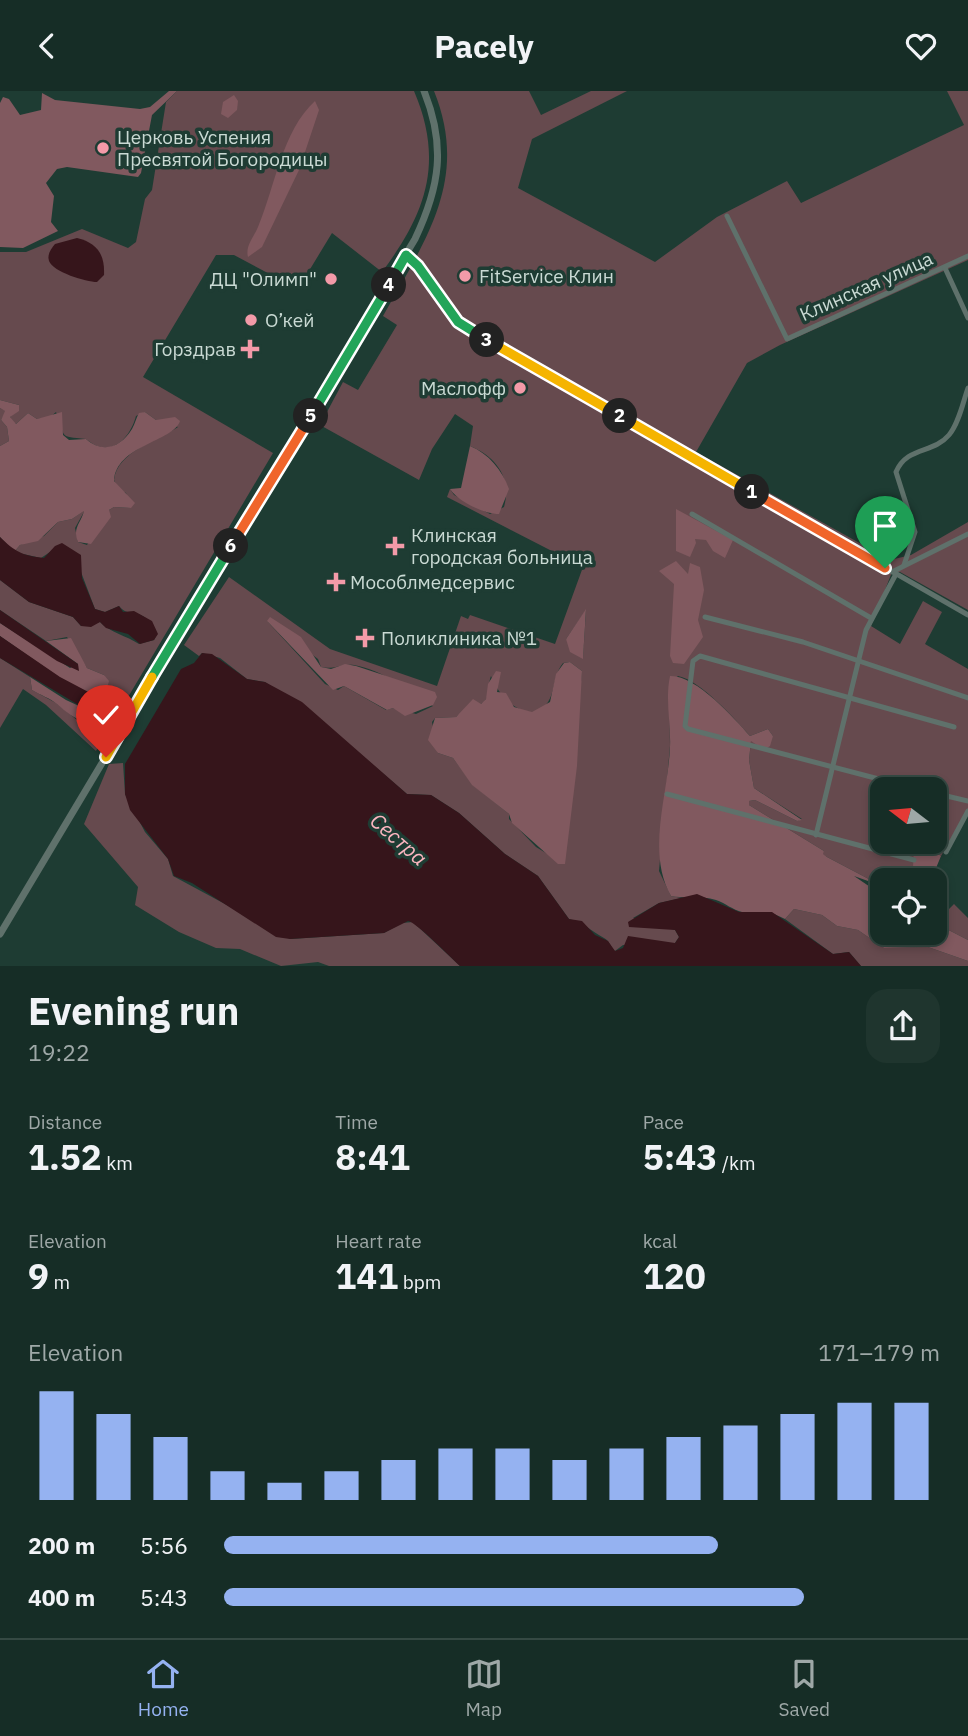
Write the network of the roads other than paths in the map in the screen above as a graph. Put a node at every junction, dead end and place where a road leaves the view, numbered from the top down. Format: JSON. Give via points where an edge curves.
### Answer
{"nodes":[{"id":1,"x":424,"y":91,"type":"edge"},
{"id":2,"x":727,"y":216,"type":"dead end"},
{"id":3,"x":406,"y":255,"type":"junction"},
{"id":4,"x":968,"y":256,"type":"edge"},
{"id":5,"x":945,"y":268,"type":"junction"},
{"id":6,"x":968,"y":318,"type":"edge"},
{"id":7,"x":967,"y":391,"type":"edge"},
{"id":8,"x":692,"y":514,"type":"dead end"},
{"id":9,"x":968,"y":534,"type":"edge"},
{"id":10,"x":904,"y":565,"type":"junction"},
{"id":11,"x":894,"y":573,"type":"junction"},
{"id":12,"x":968,"y":615,"type":"edge"},
{"id":13,"x":705,"y":617,"type":"dead end"},
{"id":14,"x":871,"y":618,"type":"junction"},
{"id":15,"x":858,"y":659,"type":"junction"},
{"id":16,"x":849,"y":697,"type":"junction"},
{"id":17,"x":968,"y":698,"type":"edge"},
{"id":18,"x":954,"y":727,"type":"dead end"},
{"id":19,"x":832,"y":769,"type":"junction"},
{"id":20,"x":870,"y":778,"type":"edge"},
{"id":21,"x":667,"y":794,"type":"dead end"},
{"id":22,"x":947,"y":796,"type":"edge"},
{"id":23,"x":968,"y":801,"type":"edge"},
{"id":24,"x":968,"y":811,"type":"edge"},
{"id":25,"x":816,"y":835,"type":"junction"},
{"id":26,"x":947,"y":850,"type":"edge"},
{"id":27,"x":914,"y":860,"type":"dead end"},
{"id":28,"x":0,"y":935,"type":"edge"}],
"edges":[{"from":1,"to":3,"type":"street","via":[[437,132],[437,176],[429,207]]},
{"from":2,"to":5,"type":"street","name":"Клинская улица","via":[[787,339]]},
{"from":3,"to":11,"type":"street","via":[[458,322]]},
{"from":3,"to":28,"type":"street"},
{"from":4,"to":5,"type":"street","name":"Клинская улица"},
{"from":5,"to":6,"type":"street"},
{"from":7,"to":10,"type":"street","via":[[951,433],[942,442],[906,455],[896,472],[915,532]]},
{"from":8,"to":14,"type":"street"},
{"from":9,"to":10,"type":"street"},
{"from":10,"to":11,"type":"street"},
{"from":11,"to":12,"type":"street"},
{"from":11,"to":14,"type":"street"},
{"from":13,"to":15,"type":"street"},
{"from":14,"to":15,"type":"street"},
{"from":15,"to":16,"type":"street"},
{"from":15,"to":17,"type":"street"},
{"from":16,"to":18,"type":"street"},
{"from":16,"to":19,"type":"street"},
{"from":16,"to":19,"type":"street","via":[[700,656],[693,661],[688,729]]},
{"from":19,"to":20,"type":"street"},
{"from":19,"to":25,"type":"street"},
{"from":21,"to":25,"type":"street"},
{"from":22,"to":23,"type":"street"},
{"from":24,"to":26,"type":"street"},
{"from":25,"to":27,"type":"street"}]}
